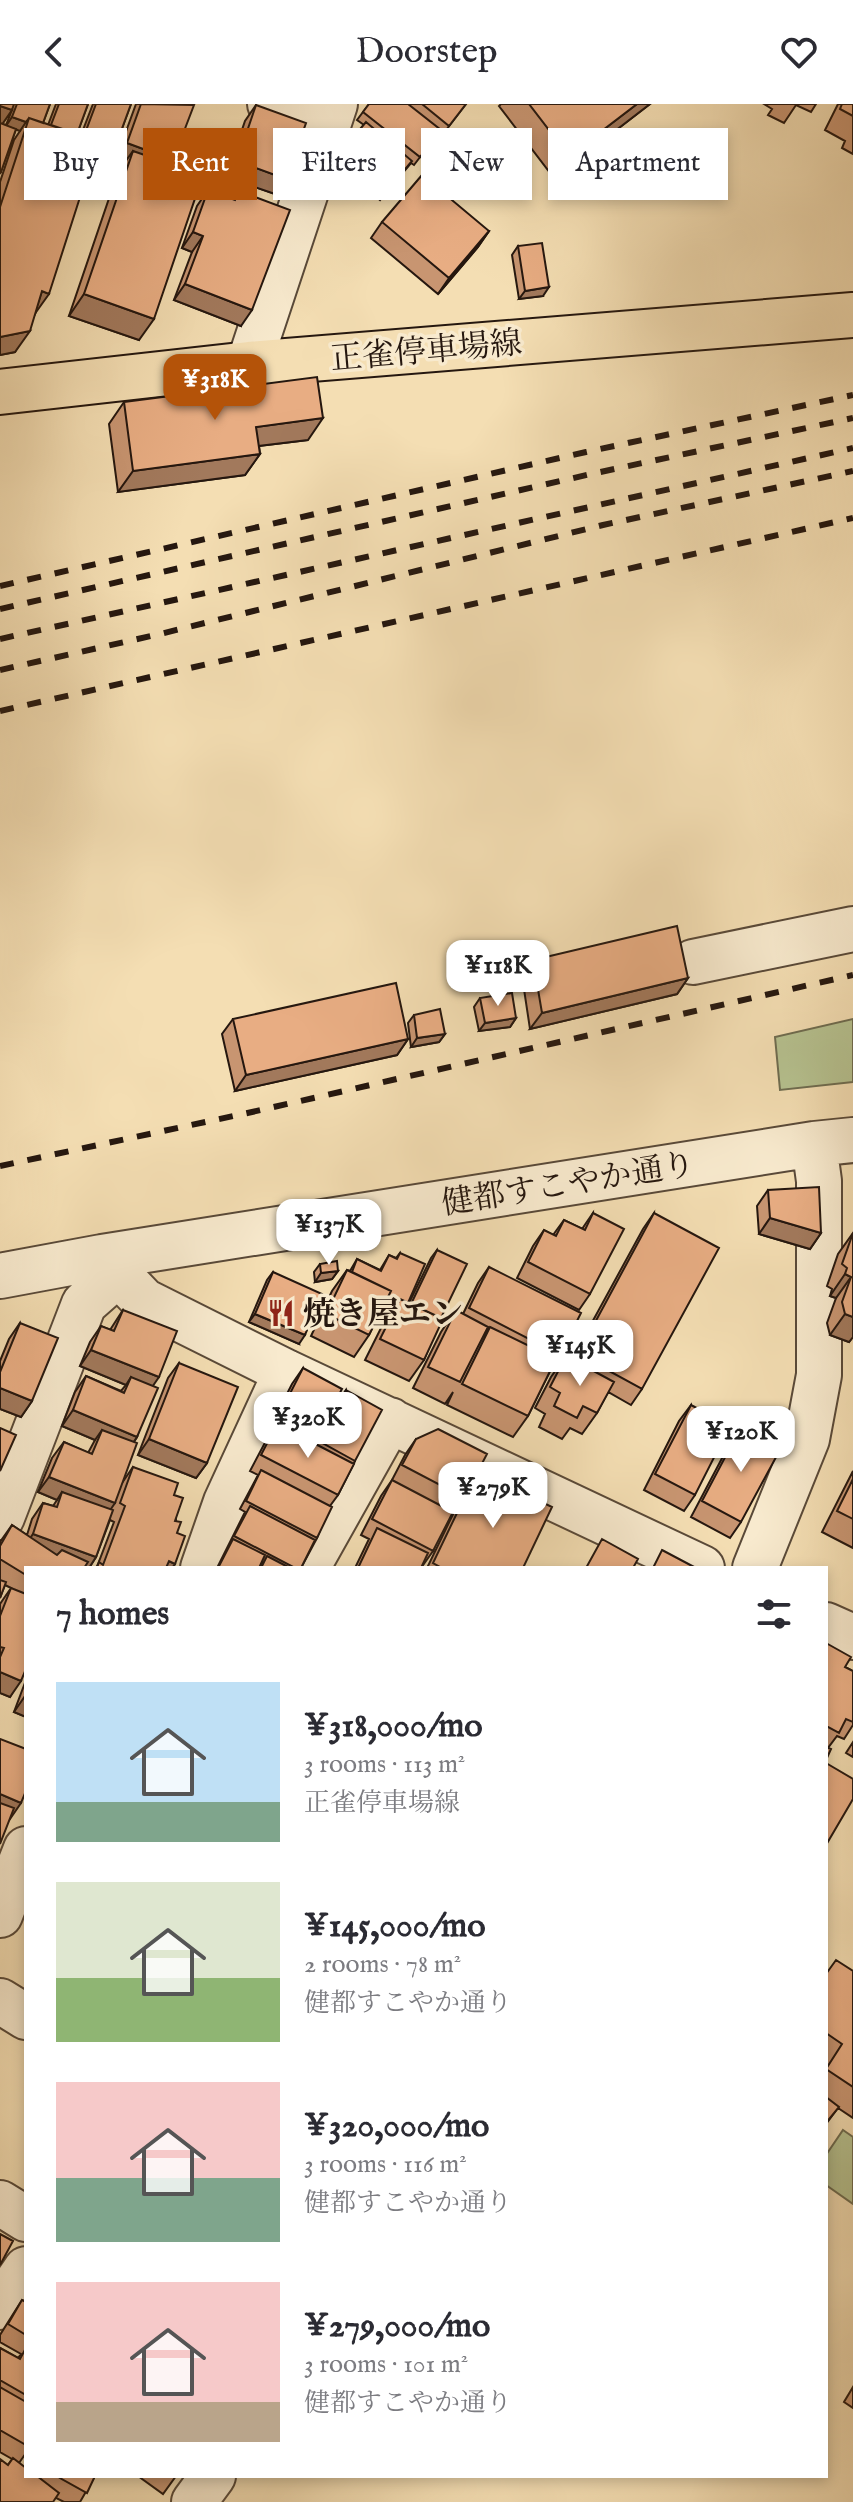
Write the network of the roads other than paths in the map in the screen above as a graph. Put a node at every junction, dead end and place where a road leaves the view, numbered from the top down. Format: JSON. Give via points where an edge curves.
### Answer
{"nodes":[{"id":1,"x":270,"y":104,"type":"edge"},
{"id":2,"x":332,"y":115,"type":"edge"},
{"id":3,"x":853,"y":315,"type":"edge"},
{"id":4,"x":249,"y":364,"type":"junction"},
{"id":5,"x":0,"y":392,"type":"edge"},
{"id":6,"x":853,"y":929,"type":"edge"},
{"id":7,"x":693,"y":962,"type":"dead end"},
{"id":8,"x":833,"y":1142,"type":"edge"},
{"id":9,"x":836,"y":1232,"type":"edge"},
{"id":10,"x":110,"y":1266,"type":"junction"},
{"id":11,"x":0,"y":1276,"type":"edge"},
{"id":12,"x":286,"y":1372,"type":"junction"},
{"id":13,"x":390,"y":1420,"type":"junction"},
{"id":14,"x":2,"y":1517,"type":"edge"},
{"id":15,"x":204,"y":1566,"type":"edge"},
{"id":16,"x":308,"y":1566,"type":"edge"},
{"id":17,"x":698,"y":1566,"type":"edge"},
{"id":18,"x":756,"y":1566,"type":"edge"},
{"id":19,"x":828,"y":1626,"type":"edge"},
{"id":20,"x":853,"y":1637,"type":"edge"},
{"id":21,"x":0,"y":2001,"type":"edge"},
{"id":22,"x":24,"y":2016,"type":"edge"},
{"id":23,"x":0,"y":2203,"type":"edge"},
{"id":24,"x":24,"y":2218,"type":"edge"},
{"id":25,"x":24,"y":2272,"type":"edge"},
{"id":26,"x":0,"y":2307,"type":"edge"},
{"id":27,"x":212,"y":2478,"type":"edge"},
{"id":28,"x":194,"y":2502,"type":"edge"}],
"edges":[{"from":1,"to":2,"type":"street"},
{"from":2,"to":4,"type":"street"},
{"from":3,"to":4,"type":"main road","name":"正雀停車場線"},
{"from":4,"to":5,"type":"main road","name":"正雀停車場線"},
{"from":6,"to":7,"type":"street"},
{"from":8,"to":9,"type":"street","via":[[819,1181]]},
{"from":8,"to":10,"type":"street","name":"健都すこやか通り"},
{"from":9,"to":18,"type":"street","via":[[807,1439]]},
{"from":10,"to":11,"type":"street","name":"健都すこやか通り"},
{"from":10,"to":12,"type":"street","via":[[144,1301]]},
{"from":10,"to":14,"type":"street","via":[[84,1304]]},
{"from":12,"to":13,"type":"street"},
{"from":12,"to":15,"type":"street","via":[[226,1502]]},
{"from":13,"to":16,"type":"street"},
{"from":13,"to":17,"type":"street"},
{"from":19,"to":20,"type":"street"},
{"from":21,"to":22,"type":"street"},
{"from":23,"to":24,"type":"street"},
{"from":25,"to":26,"type":"street"},
{"from":27,"to":28,"type":"street"}]}
